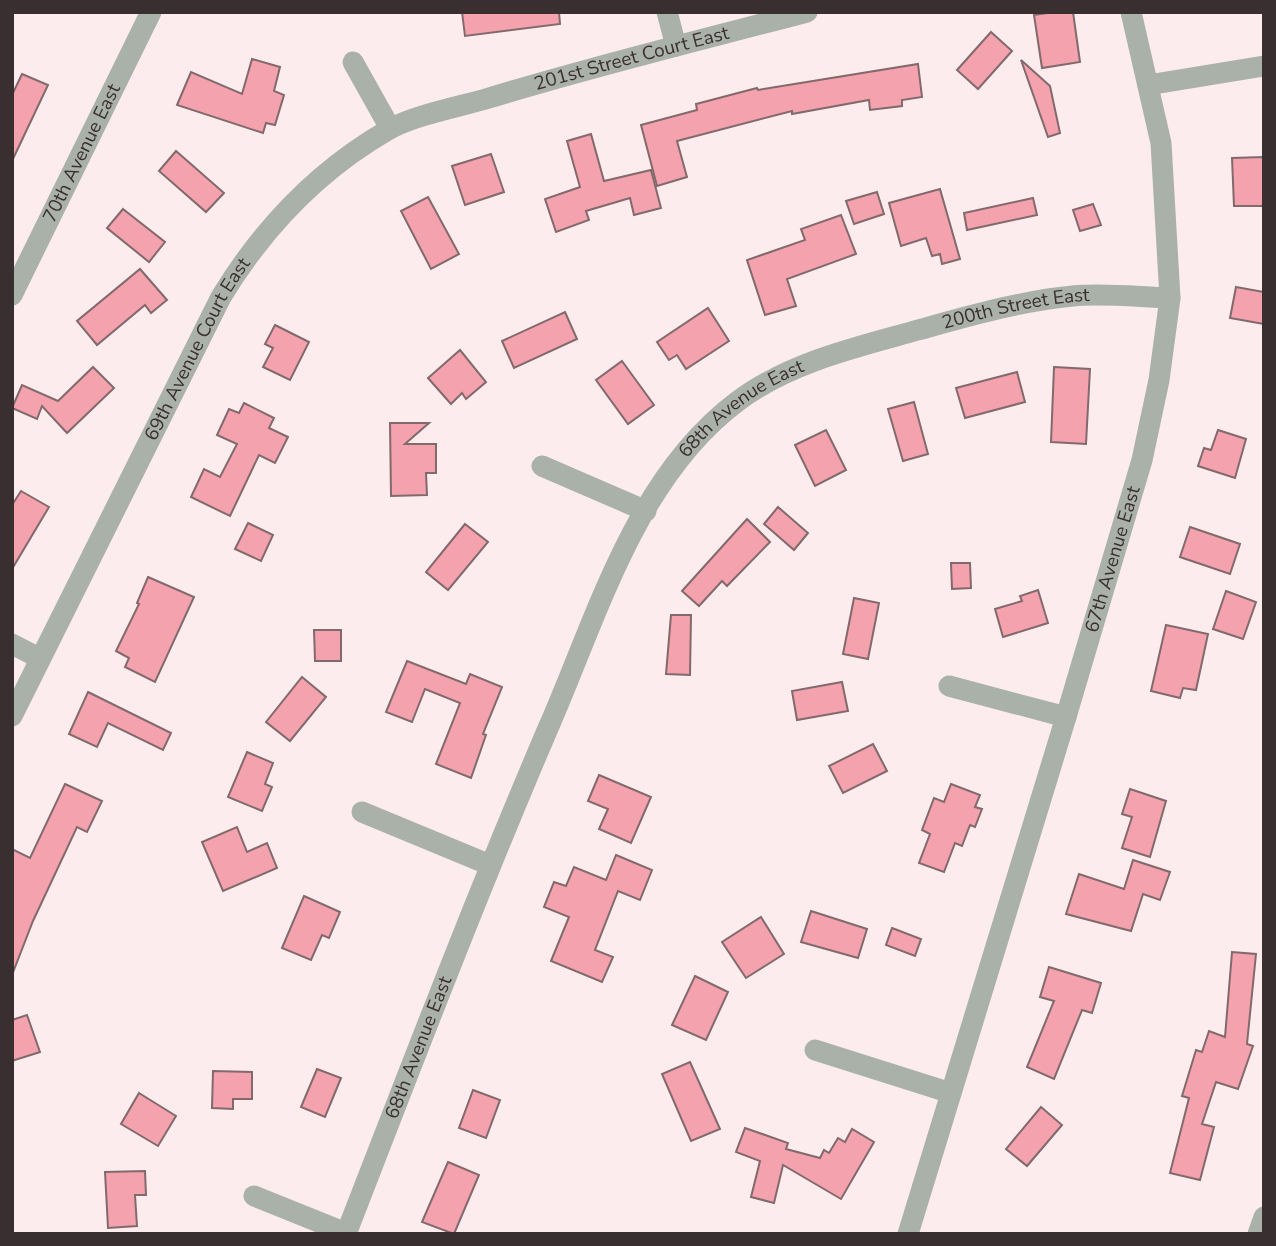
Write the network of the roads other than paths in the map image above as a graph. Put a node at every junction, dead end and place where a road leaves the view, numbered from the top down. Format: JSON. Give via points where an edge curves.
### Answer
{"nodes":[{"id":1,"x":151,"y":12,"type":"edge"},
{"id":2,"x":667,"y":12,"type":"edge"},
{"id":3,"x":807,"y":12,"type":"edge"},
{"id":4,"x":1131,"y":12,"type":"edge"},
{"id":5,"x":676,"y":46,"type":"junction"},
{"id":6,"x":353,"y":62,"type":"dead end"},
{"id":7,"x":1264,"y":66,"type":"edge"},
{"id":8,"x":1148,"y":85,"type":"junction"},
{"id":9,"x":498,"y":95,"type":"joint"},
{"id":10,"x":390,"y":128,"type":"junction"},
{"id":11,"x":12,"y":295,"type":"edge"},
{"id":12,"x":1170,"y":298,"type":"junction"},
{"id":13,"x":866,"y":343,"type":"joint"},
{"id":14,"x":542,"y":466,"type":"dead end"},
{"id":15,"x":646,"y":511,"type":"junction"},
{"id":16,"x":12,"y":645,"type":"edge"},
{"id":17,"x":39,"y":658,"type":"junction"},
{"id":18,"x":949,"y":685,"type":"dead end"},
{"id":19,"x":12,"y":716,"type":"edge"},
{"id":20,"x":1066,"y":717,"type":"junction"},
{"id":21,"x":362,"y":812,"type":"dead end"},
{"id":22,"x":490,"y":865,"type":"junction"},
{"id":23,"x":815,"y":1050,"type":"dead end"},
{"id":24,"x":951,"y":1093,"type":"junction"},
{"id":25,"x":254,"y":1196,"type":"dead end"},
{"id":26,"x":1264,"y":1217,"type":"edge"},
{"id":27,"x":346,"y":1233,"type":"edge"},
{"id":28,"x":908,"y":1234,"type":"edge"},
{"id":29,"x":1258,"y":1234,"type":"edge"}],
"edges":[{"from":1,"to":11,"type":"street","name":"70th Avenue East"},
{"from":2,"to":5,"type":"street"},
{"from":3,"to":5,"type":"street","name":"201st Street Court East"},
{"from":4,"to":8,"type":"street","name":"67th Avenue East"},
{"from":5,"to":9,"type":"street","name":"201st Street Court East"},
{"from":6,"to":10,"type":"street"},
{"from":7,"to":8,"type":"street"},
{"from":8,"to":12,"type":"street","name":"67th Avenue East","via":[[1161,143]]},
{"from":9,"to":10,"type":"street","name":"69th Avenue Court East"},
{"from":10,"to":17,"type":"street","name":"69th Avenue Court East","via":[[315,181],[247,254]]},
{"from":12,"to":13,"type":"street","name":"200th Street East","via":[[1077,295],[1026,302]]},
{"from":12,"to":20,"type":"street","name":"67th Avenue East","via":[[1142,460]]},
{"from":13,"to":15,"type":"street","name":"68th Avenue East","via":[[798,368],[737,402],[684,453]]},
{"from":14,"to":15,"type":"street"},
{"from":15,"to":22,"type":"street","name":"68th Avenue East","via":[[624,549]]},
{"from":16,"to":17,"type":"street"},
{"from":17,"to":19,"type":"street","name":"69th Avenue Court East"},
{"from":18,"to":20,"type":"street"},
{"from":20,"to":24,"type":"street","name":"67th Avenue East"},
{"from":21,"to":22,"type":"street"},
{"from":22,"to":27,"type":"street","name":"68th Avenue East"},
{"from":23,"to":24,"type":"street"},
{"from":24,"to":28,"type":"street","name":"67th Avenue East"},
{"from":25,"to":27,"type":"street","name":"68th Avenue East"},
{"from":26,"to":29,"type":"street"}]}
